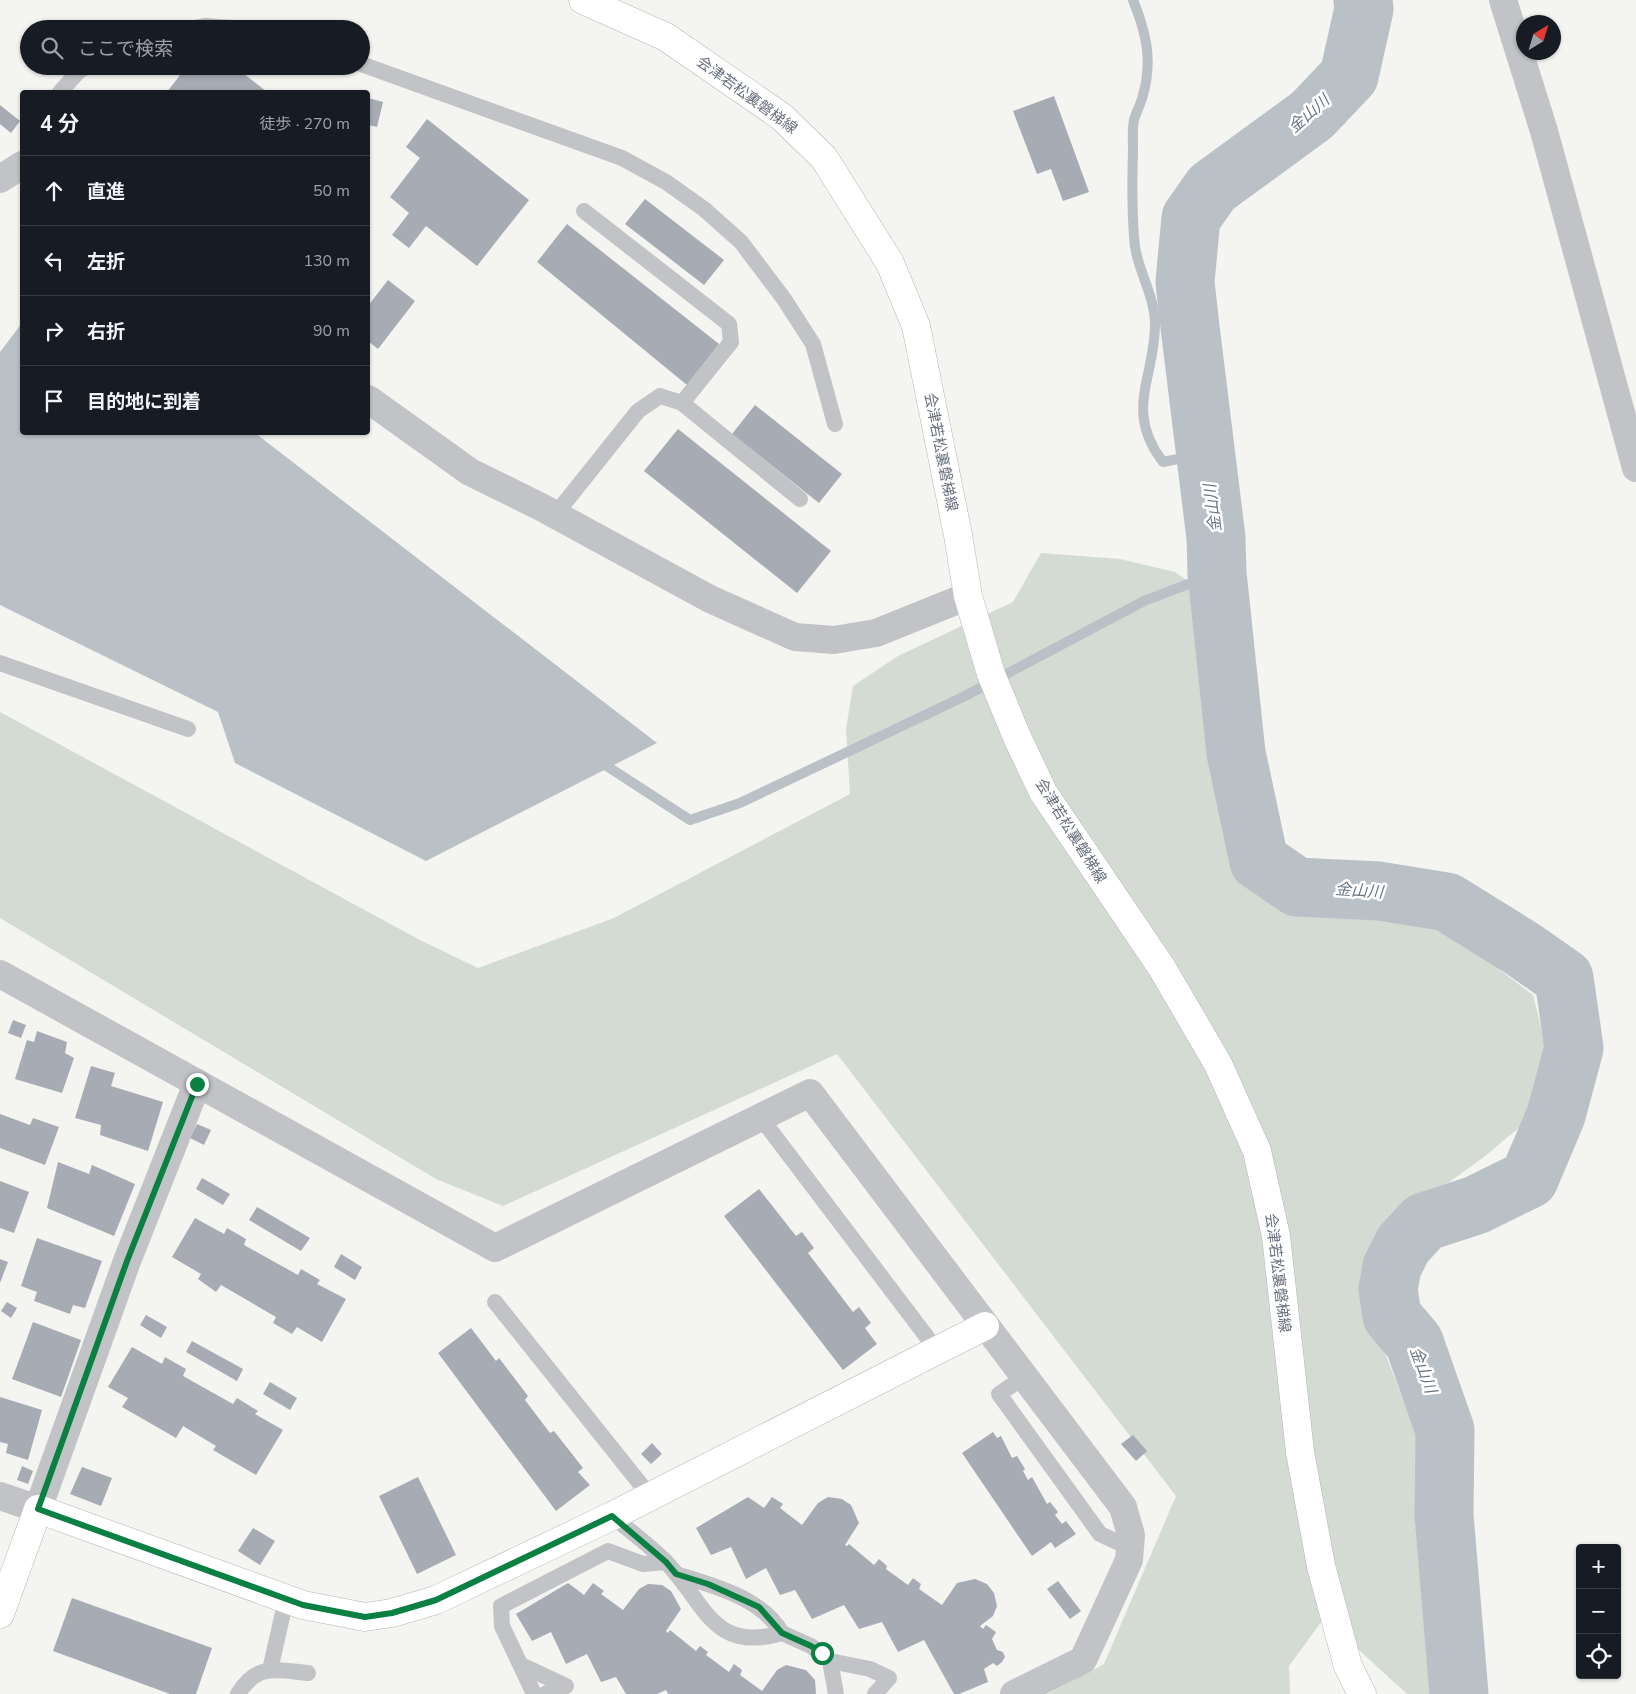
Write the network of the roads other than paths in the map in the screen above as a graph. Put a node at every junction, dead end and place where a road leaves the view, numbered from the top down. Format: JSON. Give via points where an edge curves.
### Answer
{"nodes":[{"id":1,"x":583,"y":0,"type":"edge"},
{"id":2,"x":1503,"y":0,"type":"edge"},
{"id":3,"x":370,"y":67,"type":"edge"},
{"id":4,"x":75,"y":75,"type":"edge"},
{"id":5,"x":62,"y":90,"type":"edge"},
{"id":6,"x":20,"y":166,"type":"edge"},
{"id":7,"x":0,"y":179,"type":"edge"},
{"id":8,"x":584,"y":211,"type":"dead end"},
{"id":9,"x":370,"y":400,"type":"edge"},
{"id":10,"x":682,"y":403,"type":"junction"},
{"id":11,"x":835,"y":424,"type":"dead end"},
{"id":12,"x":1636,"y":468,"type":"edge"},
{"id":13,"x":800,"y":499,"type":"dead end"},
{"id":14,"x":555,"y":515,"type":"junction"},
{"id":15,"x":968,"y":596,"type":"junction"},
{"id":16,"x":0,"y":663,"type":"edge"},
{"id":17,"x":188,"y":729,"type":"dead end"},
{"id":18,"x":1,"y":979,"type":"edge"},
{"id":19,"x":197,"y":1084,"type":"junction"},
{"id":20,"x":761,"y":1118,"type":"junction"},
{"id":21,"x":495,"y":1302,"type":"dead end"},
{"id":22,"x":985,"y":1326,"type":"junction"},
{"id":23,"x":936,"y":1349,"type":"junction"},
{"id":24,"x":0,"y":1496,"type":"edge"},
{"id":25,"x":650,"y":1496,"type":"junction"},
{"id":26,"x":38,"y":1509,"type":"junction"},
{"id":27,"x":612,"y":1516,"type":"junction"},
{"id":28,"x":671,"y":1568,"type":"junction"},
{"id":29,"x":286,"y":1599,"type":"junction"},
{"id":30,"x":0,"y":1614,"type":"edge"},
{"id":31,"x":782,"y":1633,"type":"junction"},
{"id":32,"x":830,"y":1661,"type":"junction"},
{"id":33,"x":521,"y":1665,"type":"junction"},
{"id":34,"x":270,"y":1670,"type":"junction"},
{"id":35,"x":308,"y":1673,"type":"dead end"},
{"id":36,"x":238,"y":1694,"type":"edge"},
{"id":37,"x":534,"y":1694,"type":"edge"},
{"id":38,"x":544,"y":1694,"type":"edge"},
{"id":39,"x":836,"y":1694,"type":"edge"},
{"id":40,"x":875,"y":1694,"type":"edge"},
{"id":41,"x":1014,"y":1694,"type":"edge"},
{"id":42,"x":1362,"y":1694,"type":"edge"}],
"edges":[{"from":1,"to":15,"type":"main road","name":"会津若松裏磐梯線","via":[[666,37],[782,117],[824,158],[890,263],[916,326]]},
{"from":2,"to":12,"type":"street","via":[[1544,132]]},
{"from":3,"to":11,"type":"lane","via":[[622,158],[666,182],[704,209],[740,242],[784,298],[812,344]]},
{"from":4,"to":5,"type":"lane"},
{"from":6,"to":7,"type":"street"},
{"from":8,"to":10,"type":"lane","via":[[729,324],[731,342]]},
{"from":9,"to":14,"type":"street","via":[[470,472]]},
{"from":10,"to":13,"type":"lane"},
{"from":10,"to":14,"type":"lane","via":[[660,396],[638,411]]},
{"from":14,"to":15,"type":"street","via":[[710,599],[795,637],[834,640],[876,633]]},
{"from":15,"to":42,"type":"main road","name":"会津若松裏磐梯線","via":[[991,674],[1043,792],[1162,968],[1218,1064],[1257,1151],[1276,1236],[1300,1452],[1320,1566],[1348,1666]]},
{"from":16,"to":17,"type":"lane"},
{"from":18,"to":19,"type":"street"},
{"from":19,"to":20,"type":"street","via":[[495,1248]]},
{"from":19,"to":26,"type":"street","via":[[127,1261]]},
{"from":20,"to":22,"type":"street","via":[[810,1094]]},
{"from":20,"to":23,"type":"lane"},
{"from":21,"to":25,"type":"lane"},
{"from":22,"to":23,"type":"main road"},
{"from":22,"to":41,"type":"street","via":[[1123,1507],[1131,1535],[1129,1560],[1084,1660]]},
{"from":23,"to":25,"type":"main road"},
{"from":24,"to":26,"type":"street"},
{"from":25,"to":27,"type":"main road"},
{"from":26,"to":29,"type":"main road"},
{"from":26,"to":30,"type":"main road"},
{"from":27,"to":28,"type":"lane"},
{"from":27,"to":29,"type":"main road","via":[[436,1600],[392,1613],[365,1617]]},
{"from":28,"to":31,"type":"lane","via":[[759,1607]]},
{"from":28,"to":31,"type":"lane","via":[[706,1616],[721,1629],[746,1637],[764,1638]]},
{"from":28,"to":33,"type":"lane","via":[[643,1564],[608,1551],[501,1606],[502,1626]]},
{"from":29,"to":34,"type":"lane"},
{"from":31,"to":32,"type":"lane","via":[[811,1646]]},
{"from":32,"to":39,"type":"lane"},
{"from":32,"to":40,"type":"lane","via":[[870,1669],[889,1678]]},
{"from":33,"to":37,"type":"lane"},
{"from":33,"to":38,"type":"lane","via":[[566,1686]]},
{"from":34,"to":35,"type":"lane"},
{"from":34,"to":36,"type":"lane","via":[[248,1678]]}]}
